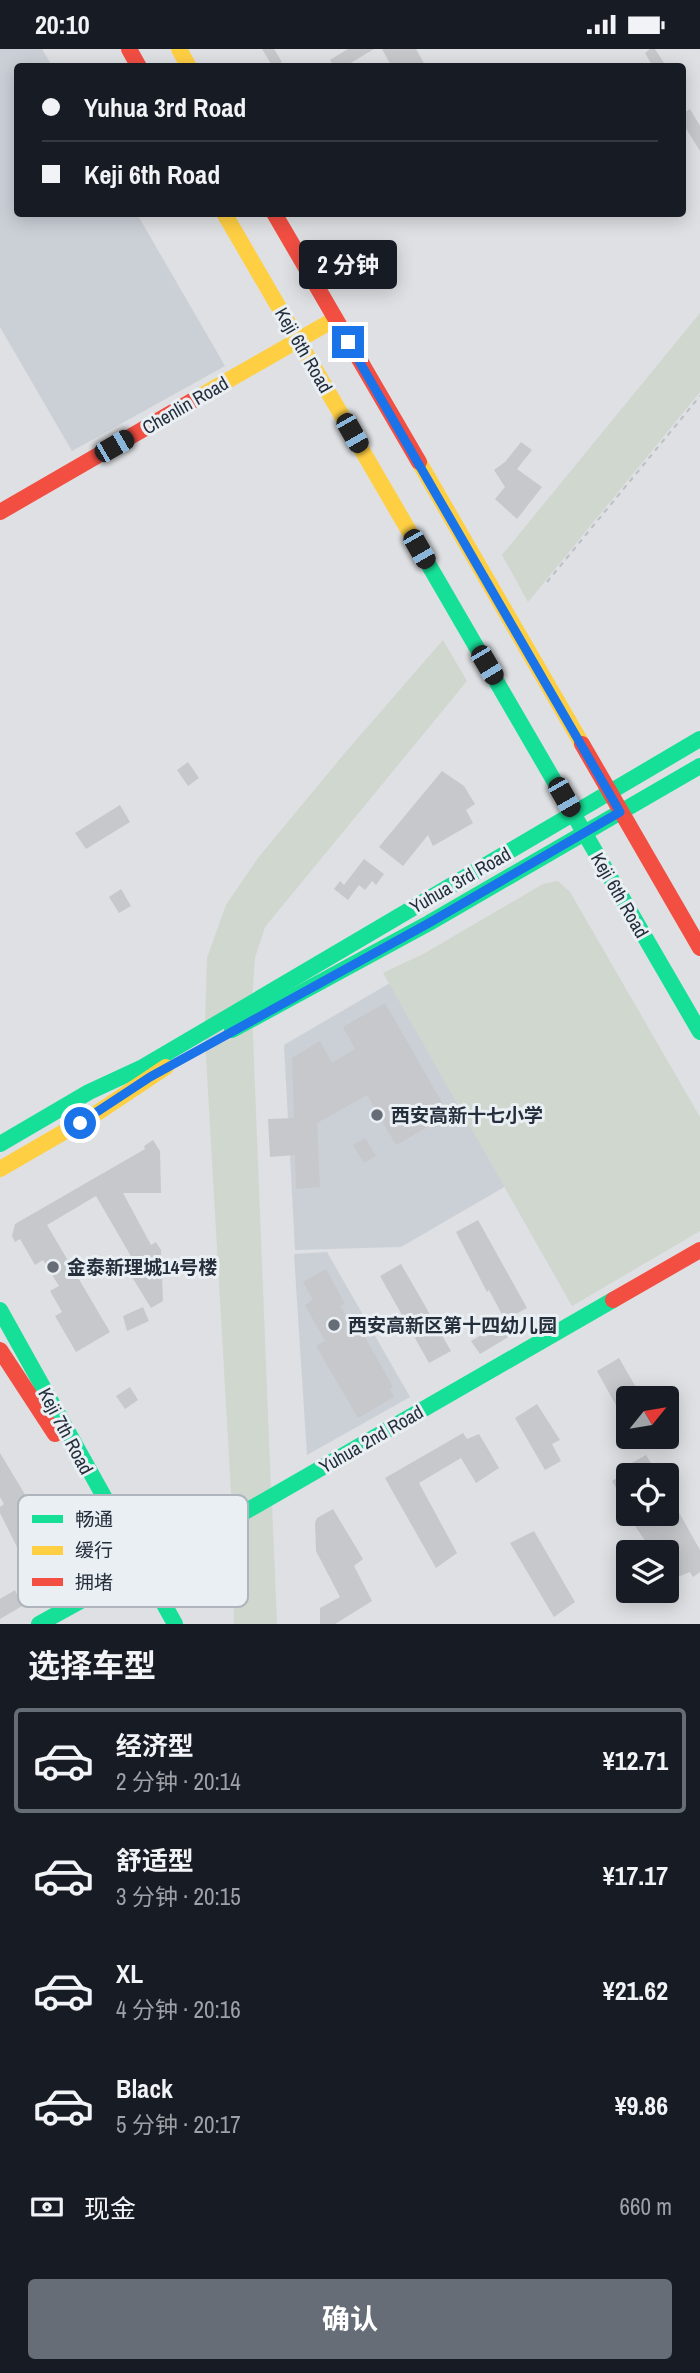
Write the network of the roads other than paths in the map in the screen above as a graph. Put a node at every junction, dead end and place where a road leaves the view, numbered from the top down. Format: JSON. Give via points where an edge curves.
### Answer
{"nodes":[{"id":1,"x":226,"y":217,"type":"edge"},
{"id":2,"x":276,"y":217,"type":"edge"},
{"id":3,"x":335,"y":319,"type":"junction"},
{"id":4,"x":298,"y":340,"type":"junction"},
{"id":5,"x":0,"y":512,"type":"edge"},
{"id":6,"x":700,"y":740,"type":"edge"},
{"id":7,"x":700,"y":765,"type":"edge"},
{"id":8,"x":609,"y":793,"type":"junction"},
{"id":9,"x":620,"y":812,"type":"junction"},
{"id":10,"x":574,"y":814,"type":"junction"},
{"id":11,"x":585,"y":834,"type":"junction"},
{"id":12,"x":700,"y":948,"type":"edge"},
{"id":13,"x":700,"y":1032,"type":"edge"},
{"id":14,"x":0,"y":1144,"type":"edge"},
{"id":15,"x":0,"y":1169,"type":"edge"},
{"id":16,"x":700,"y":1250,"type":"edge"},
{"id":17,"x":0,"y":1310,"type":"edge"},
{"id":18,"x":0,"y":1350,"type":"edge"},
{"id":19,"x":92,"y":1495,"type":"edge"},
{"id":20,"x":99,"y":1495,"type":"edge"},
{"id":21,"x":248,"y":1509,"type":"edge"},
{"id":22,"x":71,"y":1607,"type":"edge"},
{"id":23,"x":155,"y":1607,"type":"edge"},
{"id":24,"x":163,"y":1607,"type":"edge"},
{"id":25,"x":39,"y":1624,"type":"edge"},
{"id":26,"x":163,"y":1624,"type":"edge"},
{"id":27,"x":175,"y":1624,"type":"edge"}],
"edges":[{"from":1,"to":4,"type":"street","name":"Keji 6th Road"},
{"from":2,"to":3,"type":"street"},
{"from":3,"to":4,"type":"street","name":"Chenlin Road"},
{"from":3,"to":8,"type":"street"},
{"from":4,"to":5,"type":"street","name":"Chenlin Road"},
{"from":4,"to":10,"type":"street","name":"Keji 6th Road"},
{"from":6,"to":8,"type":"street","name":"Yuhua 3rd Road"},
{"from":7,"to":9,"type":"street","name":"Yuhua 3rd Road"},
{"from":8,"to":9,"type":"street"},
{"from":8,"to":10,"type":"street","name":"Yuhua 3rd Road"},
{"from":9,"to":11,"type":"street","name":"Yuhua 3rd Road"},
{"from":9,"to":12,"type":"street"},
{"from":10,"to":11,"type":"street","name":"Keji 6th Road"},
{"from":10,"to":14,"type":"street","name":"Yuhua 3rd Road","via":[[154,1060]]},
{"from":11,"to":13,"type":"street","name":"Keji 6th Road"},
{"from":11,"to":15,"type":"street","name":"Yuhua 3rd Road","via":[[150,1077]]},
{"from":16,"to":21,"type":"street","name":"Yuhua 2nd Road"},
{"from":17,"to":20,"type":"street","name":"Keji 7th Road"},
{"from":18,"to":19,"type":"street","name":"Keji 7th Road"},
{"from":22,"to":25,"type":"street","name":"Yuhua 2nd Road"},
{"from":23,"to":26,"type":"street","name":"Keji 7th Road"},
{"from":24,"to":27,"type":"street","name":"Keji 7th Road"}]}
